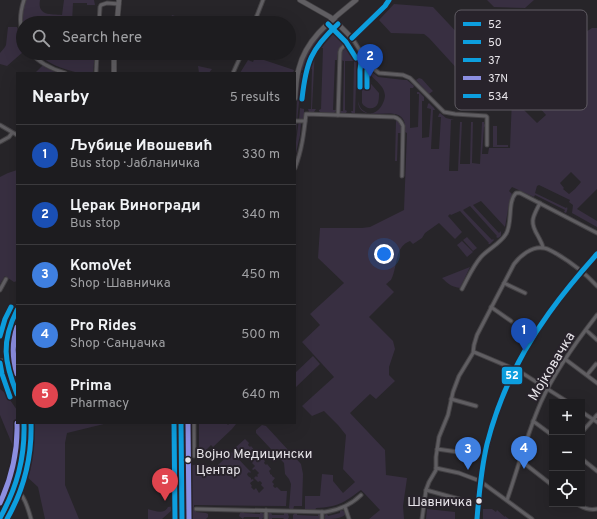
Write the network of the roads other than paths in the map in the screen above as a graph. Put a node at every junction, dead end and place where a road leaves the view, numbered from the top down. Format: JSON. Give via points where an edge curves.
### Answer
{"nodes":[{"id":1,"x":24,"y":0,"type":"edge"},
{"id":2,"x":98,"y":0,"type":"edge"},
{"id":3,"x":263,"y":0,"type":"edge"},
{"id":4,"x":300,"y":0,"type":"edge"},
{"id":5,"x":356,"y":0,"type":"edge"},
{"id":6,"x":389,"y":0,"type":"edge"},
{"id":7,"x":119,"y":2,"type":"edge"},
{"id":8,"x":101,"y":6,"type":"junction"},
{"id":9,"x":21,"y":16,"type":"edge"},
{"id":10,"x":100,"y":16,"type":"edge"},
{"id":11,"x":118,"y":16,"type":"edge"},
{"id":12,"x":257,"y":16,"type":"edge"},
{"id":13,"x":333,"y":19,"type":"junction"},
{"id":14,"x":352,"y":38,"type":"junction"},
{"id":15,"x":37,"y":60,"type":"edge"},
{"id":16,"x":97,"y":60,"type":"edge"},
{"id":17,"x":114,"y":60,"type":"edge"},
{"id":18,"x":239,"y":60,"type":"edge"},
{"id":19,"x":62,"y":72,"type":"edge"},
{"id":20,"x":96,"y":72,"type":"edge"},
{"id":21,"x":114,"y":72,"type":"edge"},
{"id":22,"x":233,"y":72,"type":"edge"},
{"id":23,"x":296,"y":89,"type":"edge"},
{"id":24,"x":338,"y":115,"type":"junction"},
{"id":25,"x":296,"y":121,"type":"edge"},
{"id":26,"x":305,"y":121,"type":"junction"},
{"id":27,"x":0,"y":125,"type":"edge"},
{"id":28,"x":12,"y":133,"type":"junction"},
{"id":29,"x":16,"y":135,"type":"edge"},
{"id":30,"x":0,"y":142,"type":"edge"},
{"id":31,"x":487,"y":145,"type":"dead end"},
{"id":32,"x":296,"y":165,"type":"edge"},
{"id":33,"x":402,"y":176,"type":"dead end"},
{"id":34,"x":540,"y":203,"type":"junction"},
{"id":35,"x":597,"y":233,"type":"edge"},
{"id":36,"x":543,"y":247,"type":"junction"},
{"id":37,"x":597,"y":254,"type":"edge"},
{"id":38,"x":582,"y":270,"type":"junction"},
{"id":39,"x":6,"y":279,"type":"dead end"},
{"id":40,"x":504,"y":283,"type":"junction"},
{"id":41,"x":597,"y":286,"type":"edge"},
{"id":42,"x":462,"y":289,"type":"dead end"},
{"id":43,"x":0,"y":290,"type":"edge"},
{"id":44,"x":525,"y":293,"type":"dead end"},
{"id":45,"x":491,"y":307,"type":"junction"},
{"id":46,"x":16,"y":312,"type":"edge"},
{"id":47,"x":597,"y":315,"type":"edge"},
{"id":48,"x":511,"y":321,"type":"dead end"},
{"id":49,"x":586,"y":330,"type":"junction"},
{"id":50,"x":597,"y":340,"type":"edge"},
{"id":51,"x":474,"y":352,"type":"junction"},
{"id":52,"x":565,"y":359,"type":"junction"},
{"id":53,"x":2,"y":361,"type":"edge"},
{"id":54,"x":596,"y":364,"type":"edge"},
{"id":55,"x":514,"y":369,"type":"junction"},
{"id":56,"x":587,"y":375,"type":"junction"},
{"id":57,"x":597,"y":383,"type":"edge"},
{"id":58,"x":547,"y":389,"type":"junction"},
{"id":59,"x":16,"y":391,"type":"edge"},
{"id":60,"x":451,"y":399,"type":"junction"},
{"id":61,"x":563,"y":399,"type":"edge"},
{"id":62,"x":476,"y":406,"type":"dead end"},
{"id":63,"x":585,"y":414,"type":"edge"},
{"id":64,"x":597,"y":415,"type":"edge"},
{"id":65,"x":593,"y":419,"type":"junction"},
{"id":66,"x":533,"y":420,"type":"junction"},
{"id":67,"x":597,"y":422,"type":"edge"},
{"id":68,"x":24,"y":424,"type":"edge"},
{"id":69,"x":181,"y":424,"type":"edge"},
{"id":70,"x":194,"y":424,"type":"edge"},
{"id":71,"x":585,"y":428,"type":"edge"},
{"id":72,"x":549,"y":433,"type":"edge"},
{"id":73,"x":437,"y":449,"type":"junction"},
{"id":74,"x":458,"y":452,"type":"dead end"},
{"id":75,"x":194,"y":456,"type":"dead end"},
{"id":76,"x":520,"y":460,"type":"junction"},
{"id":77,"x":585,"y":461,"type":"edge"},
{"id":78,"x":436,"y":468,"type":"junction"},
{"id":79,"x":597,"y":471,"type":"edge"},
{"id":80,"x":480,"y":481,"type":"junction"},
{"id":81,"x":549,"y":483,"type":"edge"},
{"id":82,"x":14,"y":487,"type":"junction"},
{"id":83,"x":426,"y":490,"type":"junction"},
{"id":84,"x":361,"y":495,"type":"dead end"},
{"id":85,"x":459,"y":499,"type":"dead end"},
{"id":86,"x":507,"y":500,"type":"junction"},
{"id":87,"x":345,"y":507,"type":"junction"},
{"id":88,"x":581,"y":507,"type":"edge"},
{"id":89,"x":196,"y":509,"type":"dead end"},
{"id":90,"x":596,"y":509,"type":"edge"},
{"id":91,"x":266,"y":510,"type":"junction"},
{"id":92,"x":322,"y":512,"type":"junction"},
{"id":93,"x":0,"y":518,"type":"edge"},
{"id":94,"x":31,"y":519,"type":"edge"},
{"id":95,"x":182,"y":519,"type":"edge"},
{"id":96,"x":266,"y":519,"type":"edge"},
{"id":97,"x":322,"y":519,"type":"edge"},
{"id":98,"x":350,"y":519,"type":"edge"},
{"id":99,"x":422,"y":519,"type":"edge"},
{"id":100,"x":477,"y":519,"type":"edge"},
{"id":101,"x":532,"y":519,"type":"edge"}],
"edges":[{"from":1,"to":9,"type":"street"},
{"from":2,"to":8,"type":"street"},
{"from":3,"to":12,"type":"street"},
{"from":4,"to":13,"type":"main road"},
{"from":5,"to":13,"type":"main road"},
{"from":6,"to":14,"type":"main road"},
{"from":7,"to":8,"type":"street"},
{"from":7,"to":11,"type":"main road"},
{"from":8,"to":10,"type":"street"},
{"from":13,"to":14,"type":"main road"},
{"from":13,"to":23,"type":"main road","via":[[308,46],[298,70]]},
{"from":14,"to":24,"type":"street","via":[[340,52]]},
{"from":14,"to":31,"type":"street","via":[[376,71],[410,78],[444,112],[486,116]]},
{"from":15,"to":19,"type":"street"},
{"from":16,"to":20,"type":"street"},
{"from":17,"to":21,"type":"main road"},
{"from":18,"to":22,"type":"street"},
{"from":24,"to":26,"type":"street","via":[[306,114]]},
{"from":24,"to":33,"type":"street","via":[[398,118],[404,126]]},
{"from":25,"to":26,"type":"street"},
{"from":26,"to":32,"type":"street"},
{"from":27,"to":28,"type":"street"},
{"from":28,"to":29,"type":"street"},
{"from":28,"to":30,"type":"street"},
{"from":34,"to":35,"type":"street"},
{"from":34,"to":36,"type":"street","via":[[532,224]]},
{"from":34,"to":42,"type":"street","via":[[520,193],[515,194],[506,234],[476,262]]},
{"from":36,"to":38,"type":"street"},
{"from":36,"to":40,"type":"street","via":[[527,252],[518,259]]},
{"from":37,"to":38,"type":"main road"},
{"from":38,"to":41,"type":"street"},
{"from":38,"to":55,"type":"main road","via":[[542,323]]},
{"from":39,"to":43,"type":"street"},
{"from":40,"to":44,"type":"street"},
{"from":40,"to":45,"type":"street"},
{"from":45,"to":48,"type":"street"},
{"from":45,"to":51,"type":"street","via":[[477,335]]},
{"from":46,"to":53,"type":"main road","via":[[6,333]]},
{"from":47,"to":49,"type":"street","name":"Мојковачка"},
{"from":49,"to":50,"type":"street"},
{"from":49,"to":52,"type":"street","name":"Мојковачка"},
{"from":51,"to":55,"type":"street"},
{"from":51,"to":60,"type":"street","via":[[457,380]]},
{"from":52,"to":56,"type":"street"},
{"from":52,"to":58,"type":"street","name":"Мојковачка"},
{"from":53,"to":59,"type":"main road"},
{"from":54,"to":56,"type":"street"},
{"from":55,"to":58,"type":"street"},
{"from":55,"to":80,"type":"main road","via":[[491,428]]},
{"from":56,"to":57,"type":"street"},
{"from":58,"to":61,"type":"street"},
{"from":58,"to":66,"type":"street","name":"Мојковачка"},
{"from":60,"to":62,"type":"street"},
{"from":60,"to":73,"type":"street"},
{"from":63,"to":65,"type":"street"},
{"from":64,"to":65,"type":"street"},
{"from":65,"to":67,"type":"street"},
{"from":65,"to":71,"type":"street"},
{"from":66,"to":72,"type":"street"},
{"from":66,"to":76,"type":"street","name":"Мојковачка"},
{"from":68,"to":82,"type":"main road","via":[[24,443]]},
{"from":69,"to":95,"type":"main road"},
{"from":70,"to":75,"type":"street"},
{"from":73,"to":74,"type":"street"},
{"from":73,"to":78,"type":"street"},
{"from":76,"to":81,"type":"street"},
{"from":76,"to":86,"type":"street","name":"Мојковачка"},
{"from":77,"to":79,"type":"street"},
{"from":78,"to":80,"type":"street"},
{"from":78,"to":83,"type":"street"},
{"from":80,"to":86,"type":"street"},
{"from":80,"to":100,"type":"main road"},
{"from":82,"to":93,"type":"main road"},
{"from":82,"to":94,"type":"street","via":[[25,501]]},
{"from":83,"to":85,"type":"street"},
{"from":83,"to":99,"type":"street"},
{"from":84,"to":87,"type":"street"},
{"from":86,"to":101,"type":"street"},
{"from":87,"to":92,"type":"street"},
{"from":87,"to":98,"type":"street"},
{"from":88,"to":90,"type":"street","via":[[588,510]]},
{"from":89,"to":91,"type":"street"},
{"from":91,"to":92,"type":"street"},
{"from":91,"to":96,"type":"street"},
{"from":92,"to":97,"type":"street"}]}
